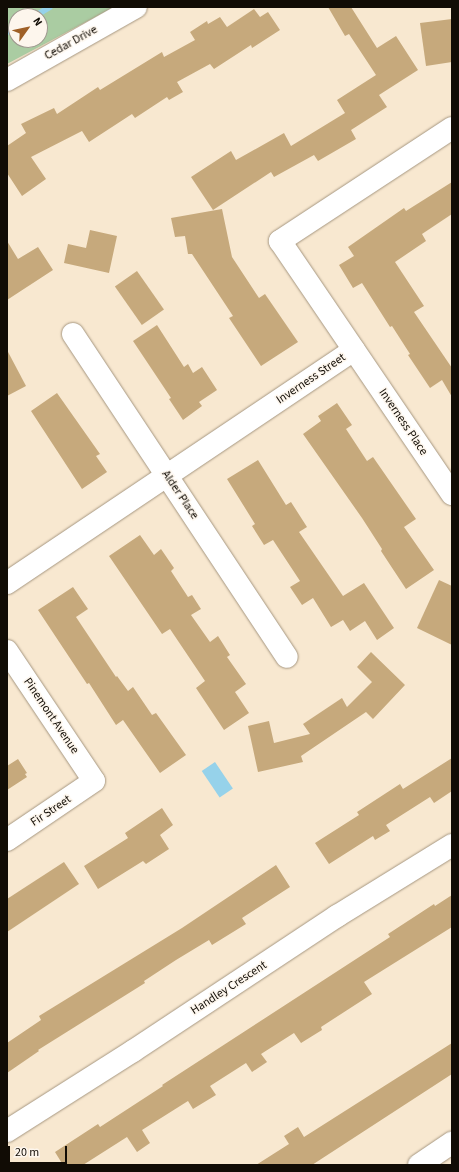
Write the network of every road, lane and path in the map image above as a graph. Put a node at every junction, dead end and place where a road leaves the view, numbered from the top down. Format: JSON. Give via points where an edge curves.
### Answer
{"nodes":[{"id":1,"x":136,"y":7,"type":"edge"},
{"id":2,"x":7,"y":80,"type":"edge"},
{"id":3,"x":452,"y":128,"type":"edge"},
{"id":4,"x":73,"y":334,"type":"dead end"},
{"id":5,"x":354,"y":350,"type":"junction"},
{"id":6,"x":168,"y":476,"type":"junction"},
{"id":7,"x":452,"y":494,"type":"edge"},
{"id":8,"x":7,"y":583,"type":"edge"},
{"id":9,"x":7,"y":652,"type":"edge"},
{"id":10,"x":287,"y":656,"type":"dead end"},
{"id":11,"x":94,"y":781,"type":"joint"},
{"id":12,"x":7,"y":840,"type":"edge"},
{"id":13,"x":452,"y":845,"type":"edge"},
{"id":14,"x":7,"y":1132,"type":"edge"},
{"id":15,"x":452,"y":1143,"type":"edge"},
{"id":16,"x":419,"y":1165,"type":"edge"}],
"edges":[{"from":1,"to":2,"type":"street","name":"Cedar Drive"},
{"from":3,"to":5,"type":"street","name":"Inverness Street","via":[[280,241]]},
{"from":4,"to":6,"type":"street","name":"Alder Place"},
{"from":5,"to":6,"type":"street","name":"Inverness Street"},
{"from":5,"to":7,"type":"street","name":"Inverness Place"},
{"from":6,"to":8,"type":"street","name":"Inverness Street"},
{"from":6,"to":10,"type":"street","name":"Alder Place"},
{"from":9,"to":11,"type":"street","name":"Pinemont Avenue"},
{"from":11,"to":12,"type":"street","name":"Fir Street"},
{"from":13,"to":14,"type":"street","name":"Handley Crescent","via":[[338,916]]},
{"from":15,"to":16,"type":"street"}]}
